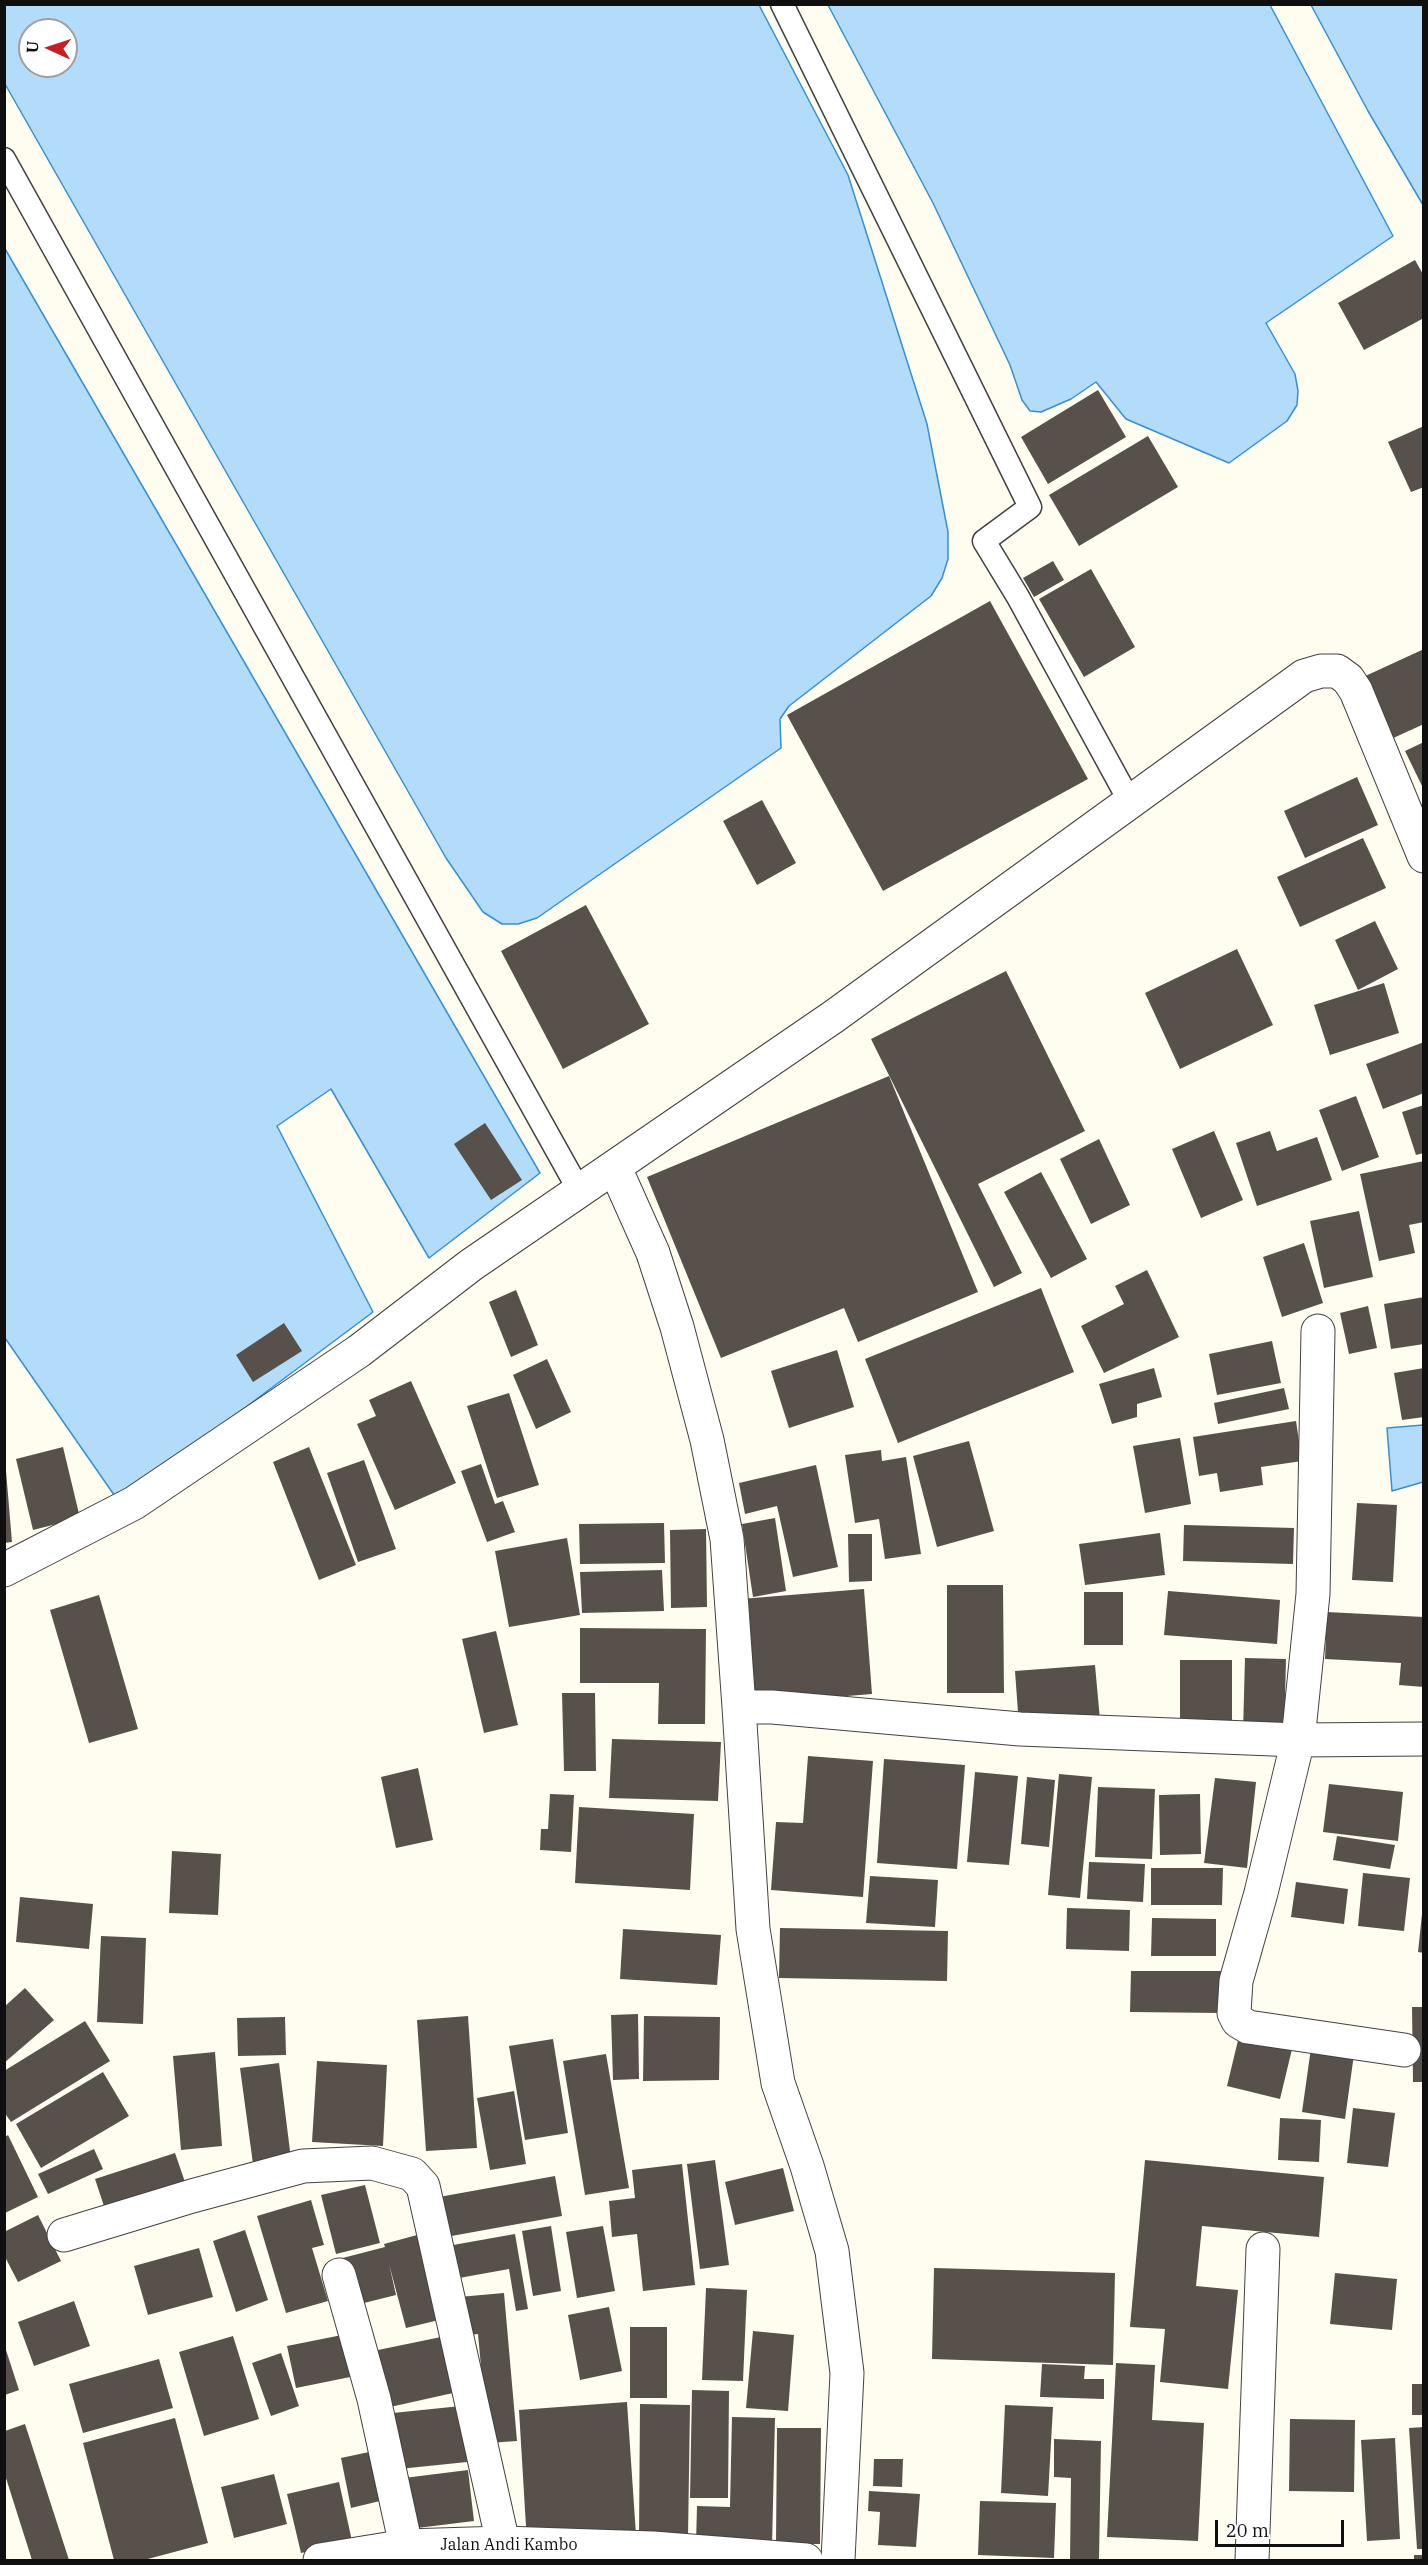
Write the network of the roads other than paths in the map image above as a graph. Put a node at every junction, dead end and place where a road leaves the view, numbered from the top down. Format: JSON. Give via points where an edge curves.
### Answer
{"nodes":[{"id":1,"x":782,"y":4,"type":"edge"},
{"id":2,"x":4,"y":159,"type":"edge"},
{"id":3,"x":1130,"y":802,"type":"junction"},
{"id":4,"x":1424,"y":856,"type":"edge"},
{"id":5,"x":615,"y":1168,"type":"junction"},
{"id":6,"x":580,"y":1192,"type":"junction"},
{"id":7,"x":1318,"y":1331,"type":"dead end"},
{"id":8,"x":4,"y":1570,"type":"edge"},
{"id":9,"x":739,"y":1707,"type":"junction"},
{"id":10,"x":1424,"y":1739,"type":"edge"},
{"id":11,"x":1298,"y":1740,"type":"junction"},
{"id":12,"x":1404,"y":2050,"type":"dead end"},
{"id":13,"x":64,"y":2235,"type":"dead end"},
{"id":14,"x":1263,"y":2249,"type":"dead end"},
{"id":15,"x":339,"y":2276,"type":"dead end"},
{"id":16,"x":502,"y":2543,"type":"junction"},
{"id":17,"x":406,"y":2546,"type":"junction"},
{"id":18,"x":786,"y":2559,"type":"edge"},
{"id":19,"x":323,"y":2560,"type":"edge"},
{"id":20,"x":838,"y":2560,"type":"edge"},
{"id":21,"x":1252,"y":2560,"type":"edge"}],
"edges":[{"from":1,"to":3,"type":"lane","via":[[1030,507],[984,541]]},
{"from":2,"to":6,"type":"lane"},
{"from":3,"to":4,"type":"street","via":[[1304,676],[1336,671],[1356,691]]},
{"from":3,"to":5,"type":"street","via":[[833,1017]]},
{"from":5,"to":6,"type":"street"},
{"from":5,"to":9,"type":"street","via":[[653,1253],[707,1440],[727,1539]]},
{"from":6,"to":8,"type":"street","via":[[471,1265],[360,1351],[134,1503]]},
{"from":7,"to":11,"type":"street","via":[[1313,1594]]},
{"from":9,"to":11,"type":"street","via":[[1020,1729]]},
{"from":9,"to":20,"type":"street","via":[[753,1929],[778,2083],[832,2251],[847,2373]]},
{"from":10,"to":11,"type":"street"},
{"from":11,"to":12,"type":"street","via":[[1236,1982],[1234,2013],[1248,2027]]},
{"from":13,"to":16,"type":"street","via":[[303,2166],[372,2163],[412,2174],[423,2186]]},
{"from":14,"to":21,"type":"street"},
{"from":15,"to":17,"type":"street","via":[[374,2399]]},
{"from":16,"to":17,"type":"street","name":"Jalan Andi Kambo"},
{"from":16,"to":18,"type":"street","name":"Jalan Andi Kambo","via":[[653,2548]]},
{"from":17,"to":19,"type":"street","name":"Jalan Andi Kambo"}]}
